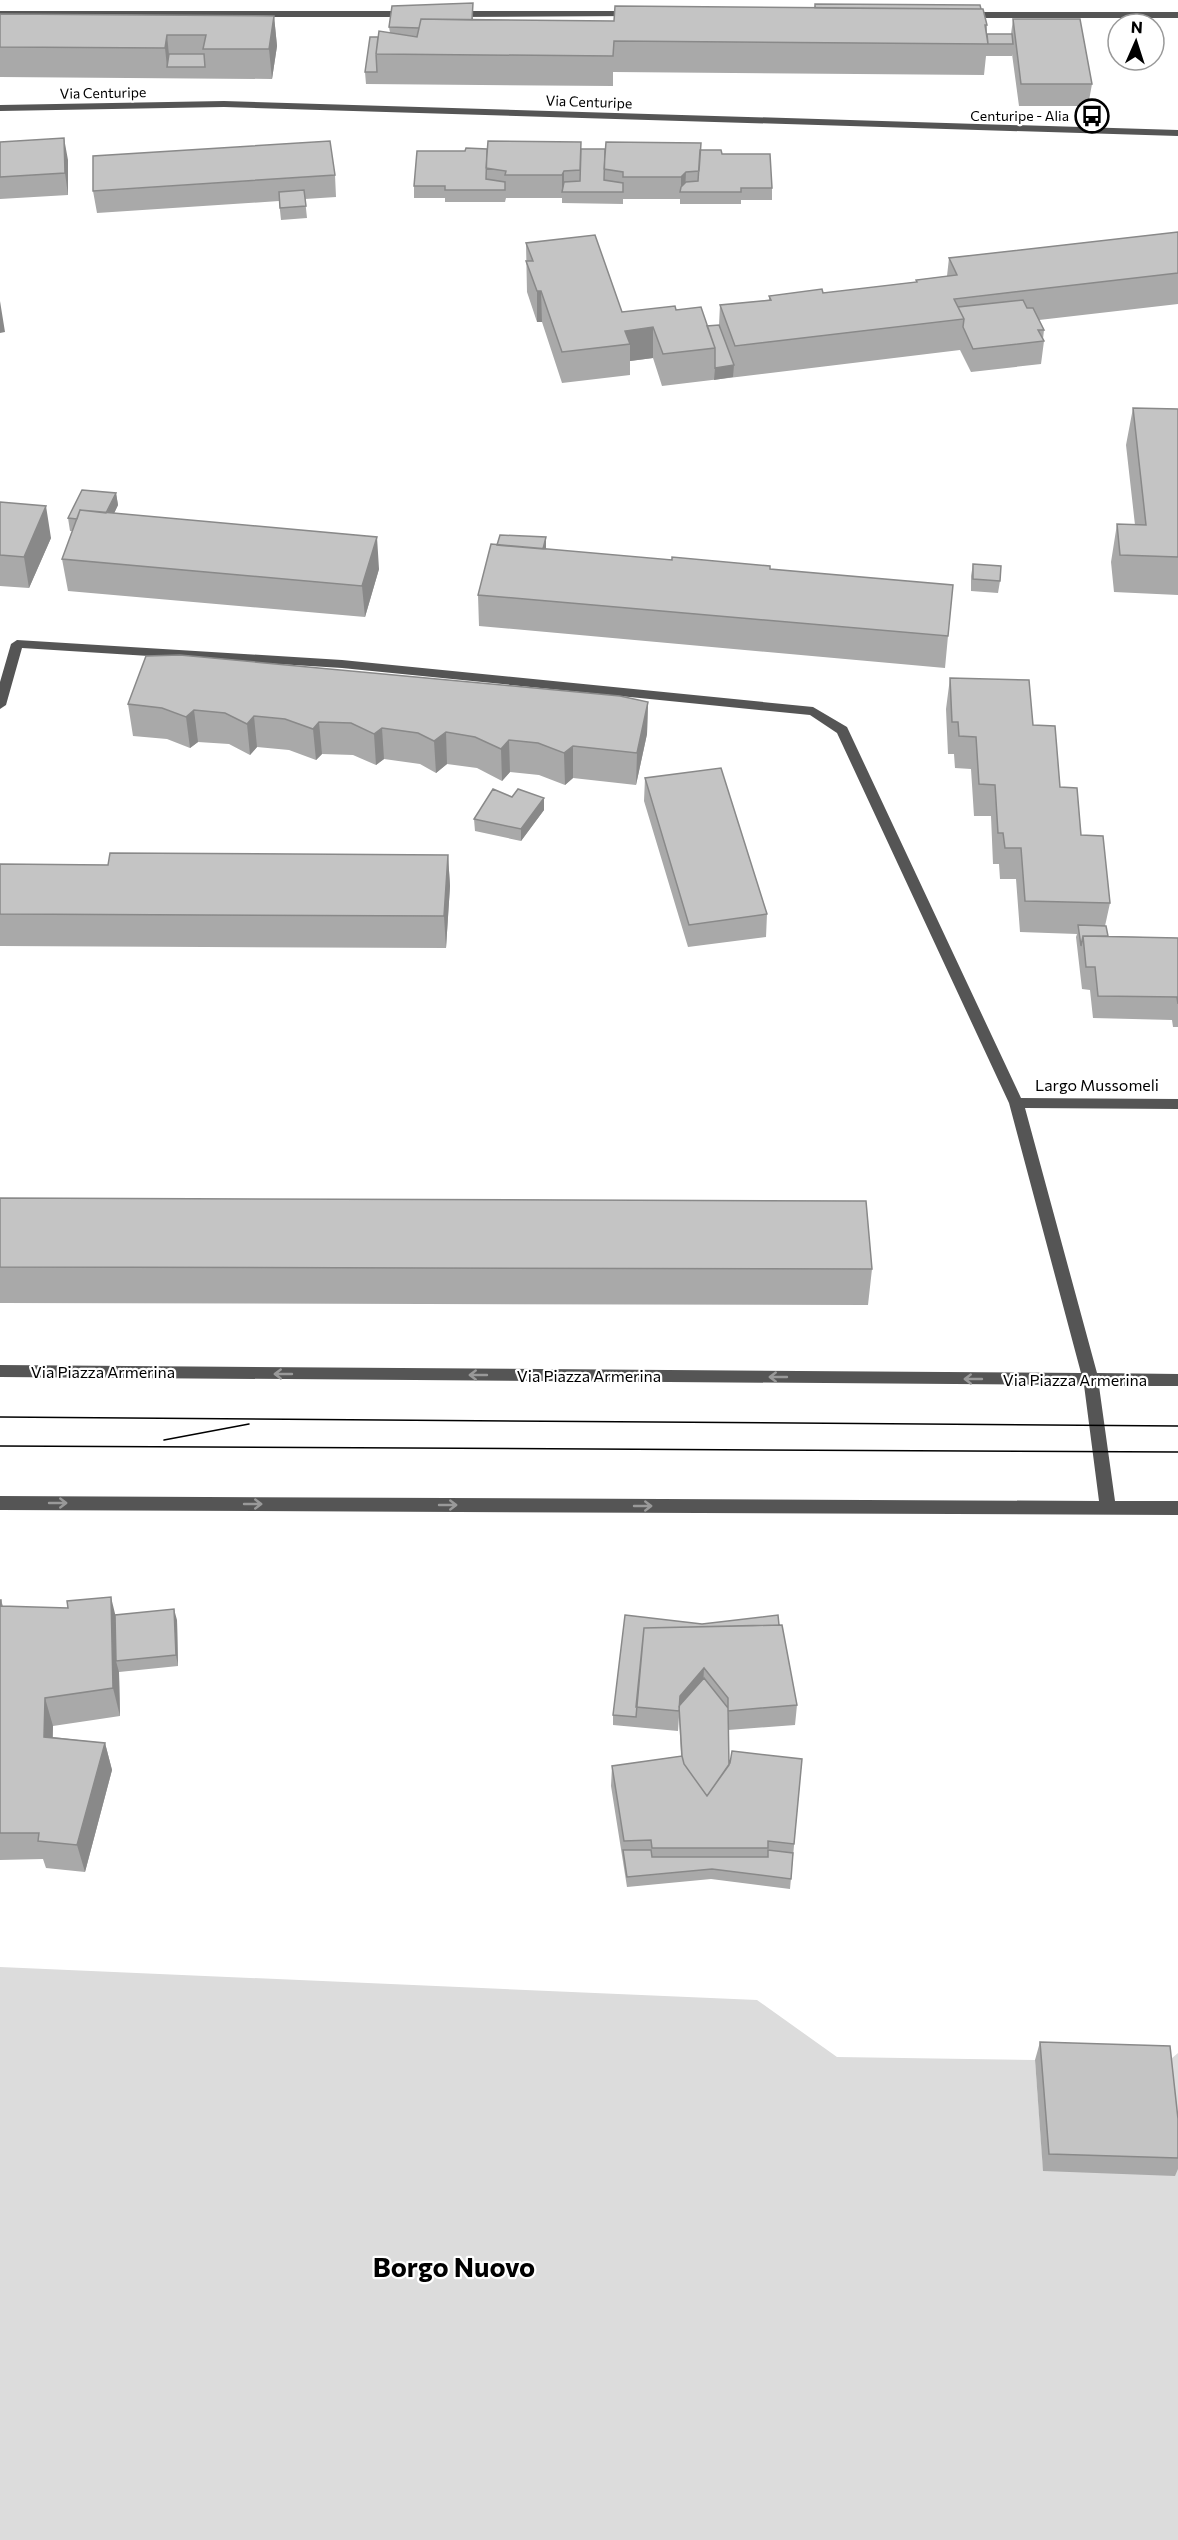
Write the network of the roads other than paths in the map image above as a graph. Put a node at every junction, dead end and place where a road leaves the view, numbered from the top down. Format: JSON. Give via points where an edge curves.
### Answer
{"nodes":[{"id":1,"x":0,"y":14,"type":"edge"},
{"id":2,"x":416,"y":14,"type":"edge"},
{"id":3,"x":440,"y":14,"type":"edge"},
{"id":4,"x":643,"y":14,"type":"edge"},
{"id":5,"x":952,"y":15,"type":"edge"},
{"id":6,"x":1178,"y":15,"type":"edge"},
{"id":7,"x":0,"y":108,"type":"edge"},
{"id":8,"x":1178,"y":133,"type":"edge"},
{"id":9,"x":0,"y":705,"type":"edge"},
{"id":10,"x":1016,"y":1103,"type":"junction"},
{"id":11,"x":1178,"y":1104,"type":"edge"},
{"id":12,"x":0,"y":1371,"type":"edge"},
{"id":13,"x":1091,"y":1380,"type":"junction"},
{"id":14,"x":1178,"y":1380,"type":"edge"},
{"id":15,"x":0,"y":1503,"type":"edge"},
{"id":16,"x":1108,"y":1508,"type":"junction"},
{"id":17,"x":1178,"y":1508,"type":"edge"}],
"edges":[{"from":1,"to":2,"type":"street"},
{"from":3,"to":4,"type":"street"},
{"from":5,"to":6,"type":"street"},
{"from":7,"to":8,"type":"street","name":"Via Centuripe","via":[[224,104]]},
{"from":9,"to":10,"type":"street","via":[[17,644],[342,664],[813,711],[842,730]]},
{"from":10,"to":11,"type":"street","name":"Largo Mussomeli"},
{"from":10,"to":13,"type":"street"},
{"from":13,"to":12,"type":"street","name":"Via Piazza Armerina","one_way":true},
{"from":13,"to":14,"type":"street","name":"Via Piazza Armerina"},
{"from":13,"to":16,"type":"street"},
{"from":15,"to":16,"type":"street","one_way":true},
{"from":16,"to":17,"type":"street"}]}
